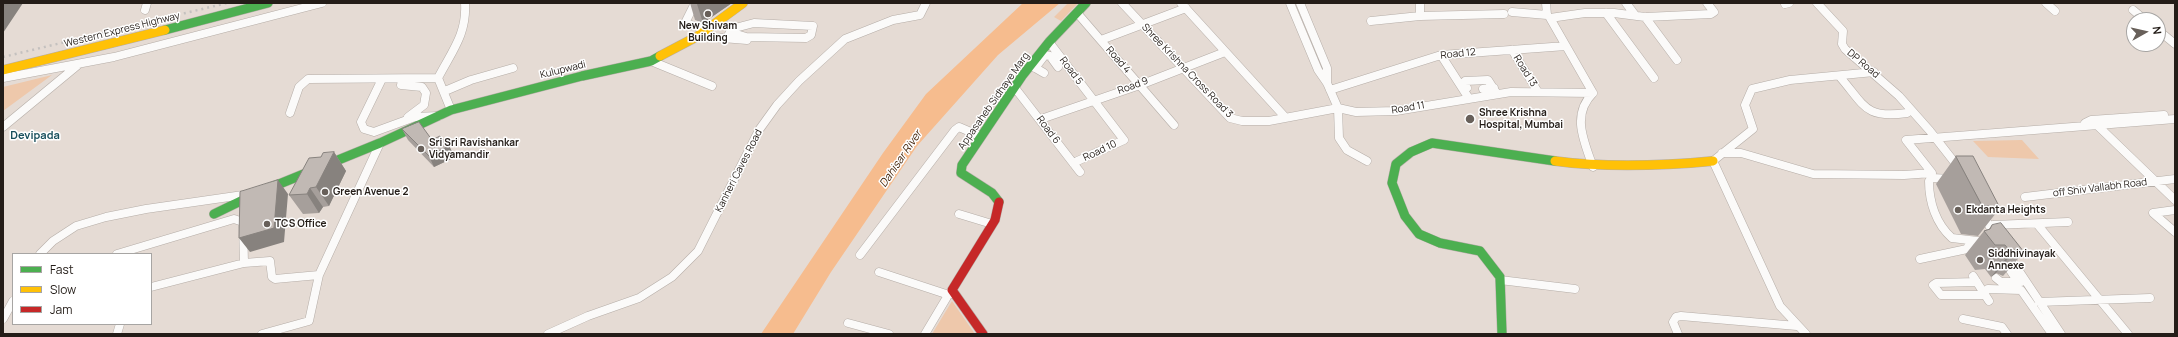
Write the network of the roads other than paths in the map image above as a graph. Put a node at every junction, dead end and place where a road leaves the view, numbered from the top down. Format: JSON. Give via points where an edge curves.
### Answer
{"nodes":[{"id":1,"x":234,"y":3,"type":"edge"},
{"id":2,"x":268,"y":3,"type":"edge"},
{"id":3,"x":322,"y":3,"type":"edge"},
{"id":4,"x":465,"y":3,"type":"edge"},
{"id":5,"x":695,"y":3,"type":"edge"},
{"id":6,"x":743,"y":3,"type":"edge"},
{"id":7,"x":926,"y":3,"type":"edge"},
{"id":8,"x":1086,"y":3,"type":"edge"},
{"id":9,"x":1122,"y":3,"type":"edge"},
{"id":10,"x":1290,"y":3,"type":"edge"},
{"id":11,"x":1300,"y":3,"type":"edge"},
{"id":12,"x":1420,"y":3,"type":"edge"},
{"id":13,"x":1546,"y":3,"type":"edge"},
{"id":14,"x":1626,"y":3,"type":"edge"},
{"id":15,"x":1707,"y":3,"type":"edge"},
{"id":16,"x":1817,"y":3,"type":"edge"},
{"id":17,"x":2046,"y":3,"type":"edge"},
{"id":18,"x":1184,"y":5,"type":"edge"},
{"id":19,"x":2132,"y":10,"type":"dead end"},
{"id":20,"x":2055,"y":11,"type":"dead end"},
{"id":21,"x":1512,"y":12,"type":"dead end"},
{"id":22,"x":2135,"y":12,"type":"edge"},
{"id":23,"x":1606,"y":13,"type":"junction"},
{"id":24,"x":1078,"y":14,"type":"junction"},
{"id":25,"x":1504,"y":14,"type":"dead end"},
{"id":26,"x":1635,"y":15,"type":"junction"},
{"id":27,"x":1420,"y":16,"type":"junction"},
{"id":28,"x":1645,"y":17,"type":"junction"},
{"id":29,"x":1371,"y":21,"type":"dead end"},
{"id":30,"x":1142,"y":25,"type":"junction"},
{"id":31,"x":707,"y":30,"type":"junction"},
{"id":32,"x":728,"y":35,"type":"junction"},
{"id":33,"x":698,"y":36,"type":"junction"},
{"id":34,"x":2166,"y":37,"type":"edge"},
{"id":35,"x":754,"y":40,"type":"dead end"},
{"id":36,"x":1101,"y":40,"type":"junction"},
{"id":37,"x":1050,"y":42,"type":"junction"},
{"id":38,"x":2175,"y":44,"type":"edge"},
{"id":39,"x":1566,"y":46,"type":"junction"},
{"id":40,"x":1512,"y":50,"type":"junction"},
{"id":41,"x":83,"y":51,"type":"junction"},
{"id":42,"x":1225,"y":52,"type":"junction"},
{"id":43,"x":1441,"y":55,"type":"junction"},
{"id":44,"x":1061,"y":58,"type":"junction"},
{"id":45,"x":1677,"y":60,"type":"dead end"},
{"id":46,"x":3,"y":61,"type":"edge"},
{"id":47,"x":41,"y":61,"type":"junction"},
{"id":48,"x":651,"y":61,"type":"junction"},
{"id":49,"x":79,"y":64,"type":"junction"},
{"id":50,"x":1033,"y":67,"type":"junction"},
{"id":51,"x":1182,"y":67,"type":"junction"},
{"id":52,"x":513,"y":68,"type":"dead end"},
{"id":53,"x":3,"y":70,"type":"edge"},
{"id":54,"x":1044,"y":73,"type":"dead end"},
{"id":55,"x":1876,"y":76,"type":"junction"},
{"id":56,"x":3,"y":77,"type":"edge"},
{"id":57,"x":438,"y":78,"type":"junction"},
{"id":58,"x":1654,"y":78,"type":"dead end"},
{"id":59,"x":1842,"y":78,"type":"junction"},
{"id":60,"x":382,"y":79,"type":"junction"},
{"id":61,"x":401,"y":85,"type":"dead end"},
{"id":62,"x":1140,"y":85,"type":"junction"},
{"id":63,"x":712,"y":86,"type":"dead end"},
{"id":64,"x":1328,"y":86,"type":"junction"},
{"id":65,"x":1015,"y":88,"type":"junction"},
{"id":66,"x":1467,"y":88,"type":"dead end"},
{"id":67,"x":1483,"y":89,"type":"dead end"},
{"id":68,"x":445,"y":91,"type":"junction"},
{"id":69,"x":1496,"y":91,"type":"junction"},
{"id":70,"x":1538,"y":92,"type":"junction"},
{"id":71,"x":1593,"y":93,"type":"junction"},
{"id":72,"x":1895,"y":94,"type":"junction"},
{"id":73,"x":1468,"y":97,"type":"junction"},
{"id":74,"x":1093,"y":100,"type":"junction"},
{"id":75,"x":1338,"y":108,"type":"junction"},
{"id":76,"x":451,"y":110,"type":"junction"},
{"id":77,"x":290,"y":113,"type":"dead end"},
{"id":78,"x":2175,"y":114,"type":"edge"},
{"id":79,"x":439,"y":116,"type":"junction"},
{"id":80,"x":1285,"y":118,"type":"junction"},
{"id":81,"x":406,"y":119,"type":"junction"},
{"id":82,"x":1041,"y":119,"type":"junction"},
{"id":83,"x":2175,"y":119,"type":"edge"},
{"id":84,"x":2082,"y":124,"type":"junction"},
{"id":85,"x":1174,"y":125,"type":"dead end"},
{"id":86,"x":2098,"y":126,"type":"junction"},
{"id":87,"x":3,"y":127,"type":"edge"},
{"id":88,"x":373,"y":127,"type":"dead end"},
{"id":89,"x":384,"y":130,"type":"junction"},
{"id":90,"x":980,"y":136,"type":"junction"},
{"id":91,"x":1937,"y":138,"type":"junction"},
{"id":92,"x":380,"y":143,"type":"junction"},
{"id":93,"x":1722,"y":153,"type":"junction"},
{"id":94,"x":1367,"y":161,"type":"dead end"},
{"id":95,"x":1713,"y":161,"type":"junction"},
{"id":96,"x":1073,"y":163,"type":"junction"},
{"id":97,"x":1593,"y":167,"type":"junction"},
{"id":98,"x":1080,"y":172,"type":"dead end"},
{"id":99,"x":2175,"y":179,"type":"edge"},
{"id":100,"x":2155,"y":181,"type":"junction"},
{"id":101,"x":254,"y":193,"type":"junction"},
{"id":102,"x":2025,"y":197,"type":"dead end"},
{"id":103,"x":2175,"y":200,"type":"edge"},
{"id":104,"x":1977,"y":203,"type":"edge"},
{"id":105,"x":2175,"y":210,"type":"edge"},
{"id":106,"x":1972,"y":213,"type":"dead end"},
{"id":107,"x":214,"y":214,"type":"dead end"},
{"id":108,"x":959,"y":214,"type":"dead end"},
{"id":109,"x":1983,"y":214,"type":"junction"},
{"id":110,"x":2068,"y":222,"type":"dead end"},
{"id":111,"x":992,"y":224,"type":"junction"},
{"id":112,"x":2037,"y":224,"type":"junction"},
{"id":113,"x":1988,"y":226,"type":"junction"},
{"id":114,"x":2175,"y":232,"type":"edge"},
{"id":115,"x":1982,"y":233,"type":"dead end"},
{"id":116,"x":1999,"y":246,"type":"junction"},
{"id":117,"x":41,"y":253,"type":"edge"},
{"id":118,"x":120,"y":253,"type":"edge"},
{"id":119,"x":860,"y":255,"type":"dead end"},
{"id":120,"x":1920,"y":259,"type":"dead end"},
{"id":121,"x":244,"y":263,"type":"junction"},
{"id":122,"x":880,"y":272,"type":"dead end"},
{"id":123,"x":319,"y":274,"type":"junction"},
{"id":124,"x":1996,"y":278,"type":"dead end"},
{"id":125,"x":1500,"y":280,"type":"junction"},
{"id":126,"x":2025,"y":286,"type":"junction"},
{"id":127,"x":152,"y":287,"type":"edge"},
{"id":128,"x":1981,"y":288,"type":"dead end"},
{"id":129,"x":1575,"y":289,"type":"dead end"},
{"id":130,"x":952,"y":290,"type":"junction"},
{"id":131,"x":2150,"y":298,"type":"dead end"},
{"id":132,"x":2100,"y":300,"type":"junction"},
{"id":133,"x":2039,"y":302,"type":"junction"},
{"id":134,"x":12,"y":303,"type":"edge"},
{"id":135,"x":3,"y":319,"type":"edge"},
{"id":136,"x":1963,"y":319,"type":"dead end"},
{"id":137,"x":848,"y":323,"type":"dead end"},
{"id":138,"x":1797,"y":326,"type":"junction"},
{"id":139,"x":262,"y":334,"type":"edge"},
{"id":140,"x":548,"y":334,"type":"edge"},
{"id":141,"x":889,"y":334,"type":"edge"},
{"id":142,"x":925,"y":334,"type":"edge"},
{"id":143,"x":983,"y":334,"type":"edge"},
{"id":144,"x":991,"y":334,"type":"edge"},
{"id":145,"x":1502,"y":334,"type":"edge"},
{"id":146,"x":1678,"y":334,"type":"edge"},
{"id":147,"x":1806,"y":334,"type":"edge"},
{"id":148,"x":2008,"y":334,"type":"edge"},
{"id":149,"x":2052,"y":334,"type":"edge"},
{"id":150,"x":2061,"y":334,"type":"edge"},
{"id":151,"x":2128,"y":334,"type":"edge"}],
"edges":[{"from":1,"to":46,"type":"main road","name":"Western Express Highway"},
{"from":2,"to":41,"type":"main road","name":"Western Express Highway"},
{"from":3,"to":49,"type":"street","via":[[183,40]]},
{"from":4,"to":57,"type":"street","via":[[466,20],[463,31]]},
{"from":5,"to":31,"type":"street","via":[[685,23]]},
{"from":6,"to":31,"type":"main road","name":"Kulupwadi"},
{"from":7,"to":140,"type":"street","name":"Kanheri Caves Road","via":[[920,15],[893,20],[845,39],[799,81],[759,130],[698,252],[672,277],[639,298],[588,316]]},
{"from":8,"to":24,"type":"main road","name":"Appasaheb Sidhaye Marg"},
{"from":9,"to":30,"type":"street","name":"Shree Krishna Cross Road 3"},
{"from":10,"to":64,"type":"street","via":[[1318,70]]},
{"from":11,"to":64,"type":"street","via":[[1327,68]]},
{"from":12,"to":27,"type":"street"},
{"from":13,"to":21,"type":"street","via":[[1547,15]]},
{"from":14,"to":26,"type":"street"},
{"from":15,"to":28,"type":"street","via":[[1714,12],[1711,14]]},
{"from":16,"to":55,"type":"street","name":"DP Road","via":[[1844,31],[1842,44],[1845,50]]},
{"from":17,"to":20,"type":"street"},
{"from":18,"to":30,"type":"street"},
{"from":18,"to":42,"type":"street"},
{"from":19,"to":22,"type":"street"},
{"from":23,"to":26,"type":"street"},
{"from":23,"to":39,"type":"street","via":[[1550,18]]},
{"from":23,"to":58,"type":"street"},
{"from":24,"to":36,"type":"street","name":"Road 4"},
{"from":24,"to":37,"type":"main road","name":"Appasaheb Sidhaye Marg"},
{"from":25,"to":27,"type":"street"},
{"from":26,"to":28,"type":"street"},
{"from":27,"to":29,"type":"street"},
{"from":28,"to":45,"type":"street"},
{"from":30,"to":36,"type":"street"},
{"from":30,"to":51,"type":"street","name":"Shree Krishna Cross Road 3"},
{"from":31,"to":33,"type":"main road","name":"Kulupwadi"},
{"from":32,"to":32,"type":"street","via":[[806,38],[811,35],[813,26],[747,23],[736,26]]},
{"from":32,"to":33,"type":"street"},
{"from":32,"to":35,"type":"street"},
{"from":33,"to":48,"type":"main road","name":"Kulupwadi"},
{"from":34,"to":38,"type":"street"},
{"from":36,"to":62,"type":"street","name":"Road 4"},
{"from":37,"to":44,"type":"street","name":"Road 5"},
{"from":37,"to":50,"type":"main road","name":"Appasaheb Sidhaye Marg"},
{"from":39,"to":40,"type":"street","name":"Road 12"},
{"from":39,"to":71,"type":"street"},
{"from":40,"to":43,"type":"street","name":"Road 12"},
{"from":40,"to":70,"type":"street","name":"Road 13"},
{"from":41,"to":47,"type":"main road","name":"Western Express Highway"},
{"from":41,"to":49,"type":"street"},
{"from":42,"to":51,"type":"street","name":"Road 9"},
{"from":42,"to":80,"type":"street"},
{"from":43,"to":64,"type":"street","name":"Road 12"},
{"from":43,"to":73,"type":"street"},
{"from":44,"to":50,"type":"street","via":[[1056,64],[1050,56],[1045,55]]},
{"from":44,"to":74,"type":"street","name":"Road 5"},
{"from":47,"to":53,"type":"main road","name":"Western Express Highway"},
{"from":47,"to":56,"type":"main road"},
{"from":48,"to":63,"type":"street"},
{"from":48,"to":76,"type":"main road","name":"Kulupwadi"},
{"from":49,"to":56,"type":"street"},
{"from":49,"to":87,"type":"street"},
{"from":50,"to":54,"type":"street"},
{"from":50,"to":65,"type":"main road","name":"Appasaheb Sidhaye Marg"},
{"from":51,"to":62,"type":"street","name":"Road 9"},
{"from":51,"to":80,"type":"street","name":"Shree Krishna Cross Road 3","via":[[1230,118],[1257,123]]},
{"from":52,"to":68,"type":"street","via":[[471,80]]},
{"from":55,"to":59,"type":"street"},
{"from":55,"to":72,"type":"street","name":"DP Road"},
{"from":57,"to":60,"type":"street"},
{"from":57,"to":68,"type":"street"},
{"from":59,"to":72,"type":"street","via":[[1875,115],[1908,112]]},
{"from":59,"to":93,"type":"street","via":[[1790,80],[1752,89],[1745,105],[1753,129]]},
{"from":60,"to":77,"type":"street","via":[[308,79],[299,87]]},
{"from":60,"to":89,"type":"street","via":[[361,122],[368,132]]},
{"from":61,"to":81,"type":"street","via":[[422,86],[426,94],[424,105]]},
{"from":62,"to":74,"type":"street","name":"Road 9"},
{"from":62,"to":85,"type":"street","name":"Road 4"},
{"from":64,"to":75,"type":"street"},
{"from":65,"to":82,"type":"street","name":"Road 6"},
{"from":65,"to":90,"type":"main road","name":"Appasaheb Sidhaye Marg"},
{"from":66,"to":69,"type":"street","via":[[1463,83],[1465,81],[1488,80]]},
{"from":67,"to":69,"type":"street"},
{"from":68,"to":76,"type":"street"},
{"from":69,"to":70,"type":"street","name":"Road 11"},
{"from":69,"to":73,"type":"street","name":"Road 11"},
{"from":70,"to":71,"type":"street","name":"Road 11"},
{"from":71,"to":97,"type":"street","via":[[1583,104],[1582,120],[1584,139]]},
{"from":72,"to":91,"type":"street"},
{"from":73,"to":75,"type":"street","name":"Road 11","via":[[1374,114],[1349,112]]},
{"from":74,"to":82,"type":"street","name":"Road 9"},
{"from":74,"to":96,"type":"street","name":"Road 10","via":[[1124,140]]},
{"from":75,"to":80,"type":"street","name":"Shree Krishna Cross Road 3"},
{"from":75,"to":94,"type":"street","via":[[1339,138],[1347,150]]},
{"from":76,"to":79,"type":"main road","name":"Kulupwadi"},
{"from":78,"to":84,"type":"street","via":[[2091,120]]},
{"from":79,"to":81,"type":"street"},
{"from":79,"to":92,"type":"main road","name":"Kulupwadi"},
{"from":81,"to":89,"type":"street"},
{"from":82,"to":96,"type":"street","name":"Road 6"},
{"from":83,"to":86,"type":"street"},
{"from":84,"to":86,"type":"street"},
{"from":84,"to":91,"type":"street"},
{"from":86,"to":100,"type":"street"},
{"from":88,"to":89,"type":"street"},
{"from":90,"to":111,"type":"main road","name":"Appasaheb Sidhaye Marg","via":[[962,165],[961,173],[966,180],[994,194],[1000,202],[1000,209]]},
{"from":90,"to":119,"type":"street","via":[[963,127],[955,130]]},
{"from":91,"to":93,"type":"street","via":[[1906,140],[1932,173],[1904,175],[1813,174],[1741,153]]},
{"from":91,"to":116,"type":"street","via":[[1962,177],[1929,179],[1930,195],[1942,228],[1952,238]]},
{"from":92,"to":101,"type":"main road","name":"Kulupwadi"},
{"from":92,"to":123,"type":"street"},
{"from":93,"to":95,"type":"street"},
{"from":95,"to":97,"type":"main road","via":[[1662,167]]},
{"from":95,"to":138,"type":"street","via":[[1780,306]]},
{"from":96,"to":98,"type":"street","name":"Road 6"},
{"from":97,"to":125,"type":"main road","via":[[1432,144],[1411,152],[1396,164],[1392,183],[1405,216],[1419,234],[1440,243],[1480,251]]},
{"from":99,"to":100,"type":"street","name":"off Shiv Vallabh Road"},
{"from":100,"to":102,"type":"street","name":"off Shiv Vallabh Road"},
{"from":100,"to":103,"type":"street"},
{"from":101,"to":107,"type":"main road","name":"Kulupwadi"},
{"from":101,"to":117,"type":"street","via":[[106,217],[76,226],[53,241]]},
{"from":104,"to":109,"type":"street"},
{"from":105,"to":114,"type":"street","via":[[2153,213]]},
{"from":106,"to":109,"type":"street"},
{"from":108,"to":111,"type":"street"},
{"from":109,"to":113,"type":"street"},
{"from":110,"to":112,"type":"street"},
{"from":111,"to":130,"type":"main road","name":"Appasaheb Sidhaye Marg"},
{"from":112,"to":113,"type":"street"},
{"from":112,"to":132,"type":"street"},
{"from":113,"to":116,"type":"street"},
{"from":115,"to":116,"type":"street","via":[[1987,240]]},
{"from":116,"to":120,"type":"street","via":[[1969,244],[1967,249]]},
{"from":116,"to":126,"type":"street"},
{"from":118,"to":121,"type":"street","via":[[234,219],[242,222]]},
{"from":121,"to":123,"type":"street","via":[[270,261],[274,279]]},
{"from":121,"to":127,"type":"street"},
{"from":122,"to":130,"type":"street"},
{"from":123,"to":139,"type":"street","via":[[309,321]]},
{"from":124,"to":126,"type":"street","via":[[2001,282]]},
{"from":125,"to":129,"type":"street"},
{"from":125,"to":145,"type":"main road"},
{"from":126,"to":128,"type":"street"},
{"from":126,"to":133,"type":"street"},
{"from":126,"to":149,"type":"street"},
{"from":130,"to":142,"type":"street"},
{"from":130,"to":143,"type":"main road"},
{"from":130,"to":144,"type":"main road"},
{"from":131,"to":132,"type":"street"},
{"from":132,"to":133,"type":"street"},
{"from":132,"to":151,"type":"street"},
{"from":133,"to":150,"type":"street"},
{"from":134,"to":135,"type":"street"},
{"from":136,"to":148,"type":"street","via":[[2002,327]]},
{"from":137,"to":141,"type":"street"},
{"from":138,"to":146,"type":"street","via":[[1681,316],[1676,317],[1673,322]]},
{"from":138,"to":147,"type":"street"}]}
